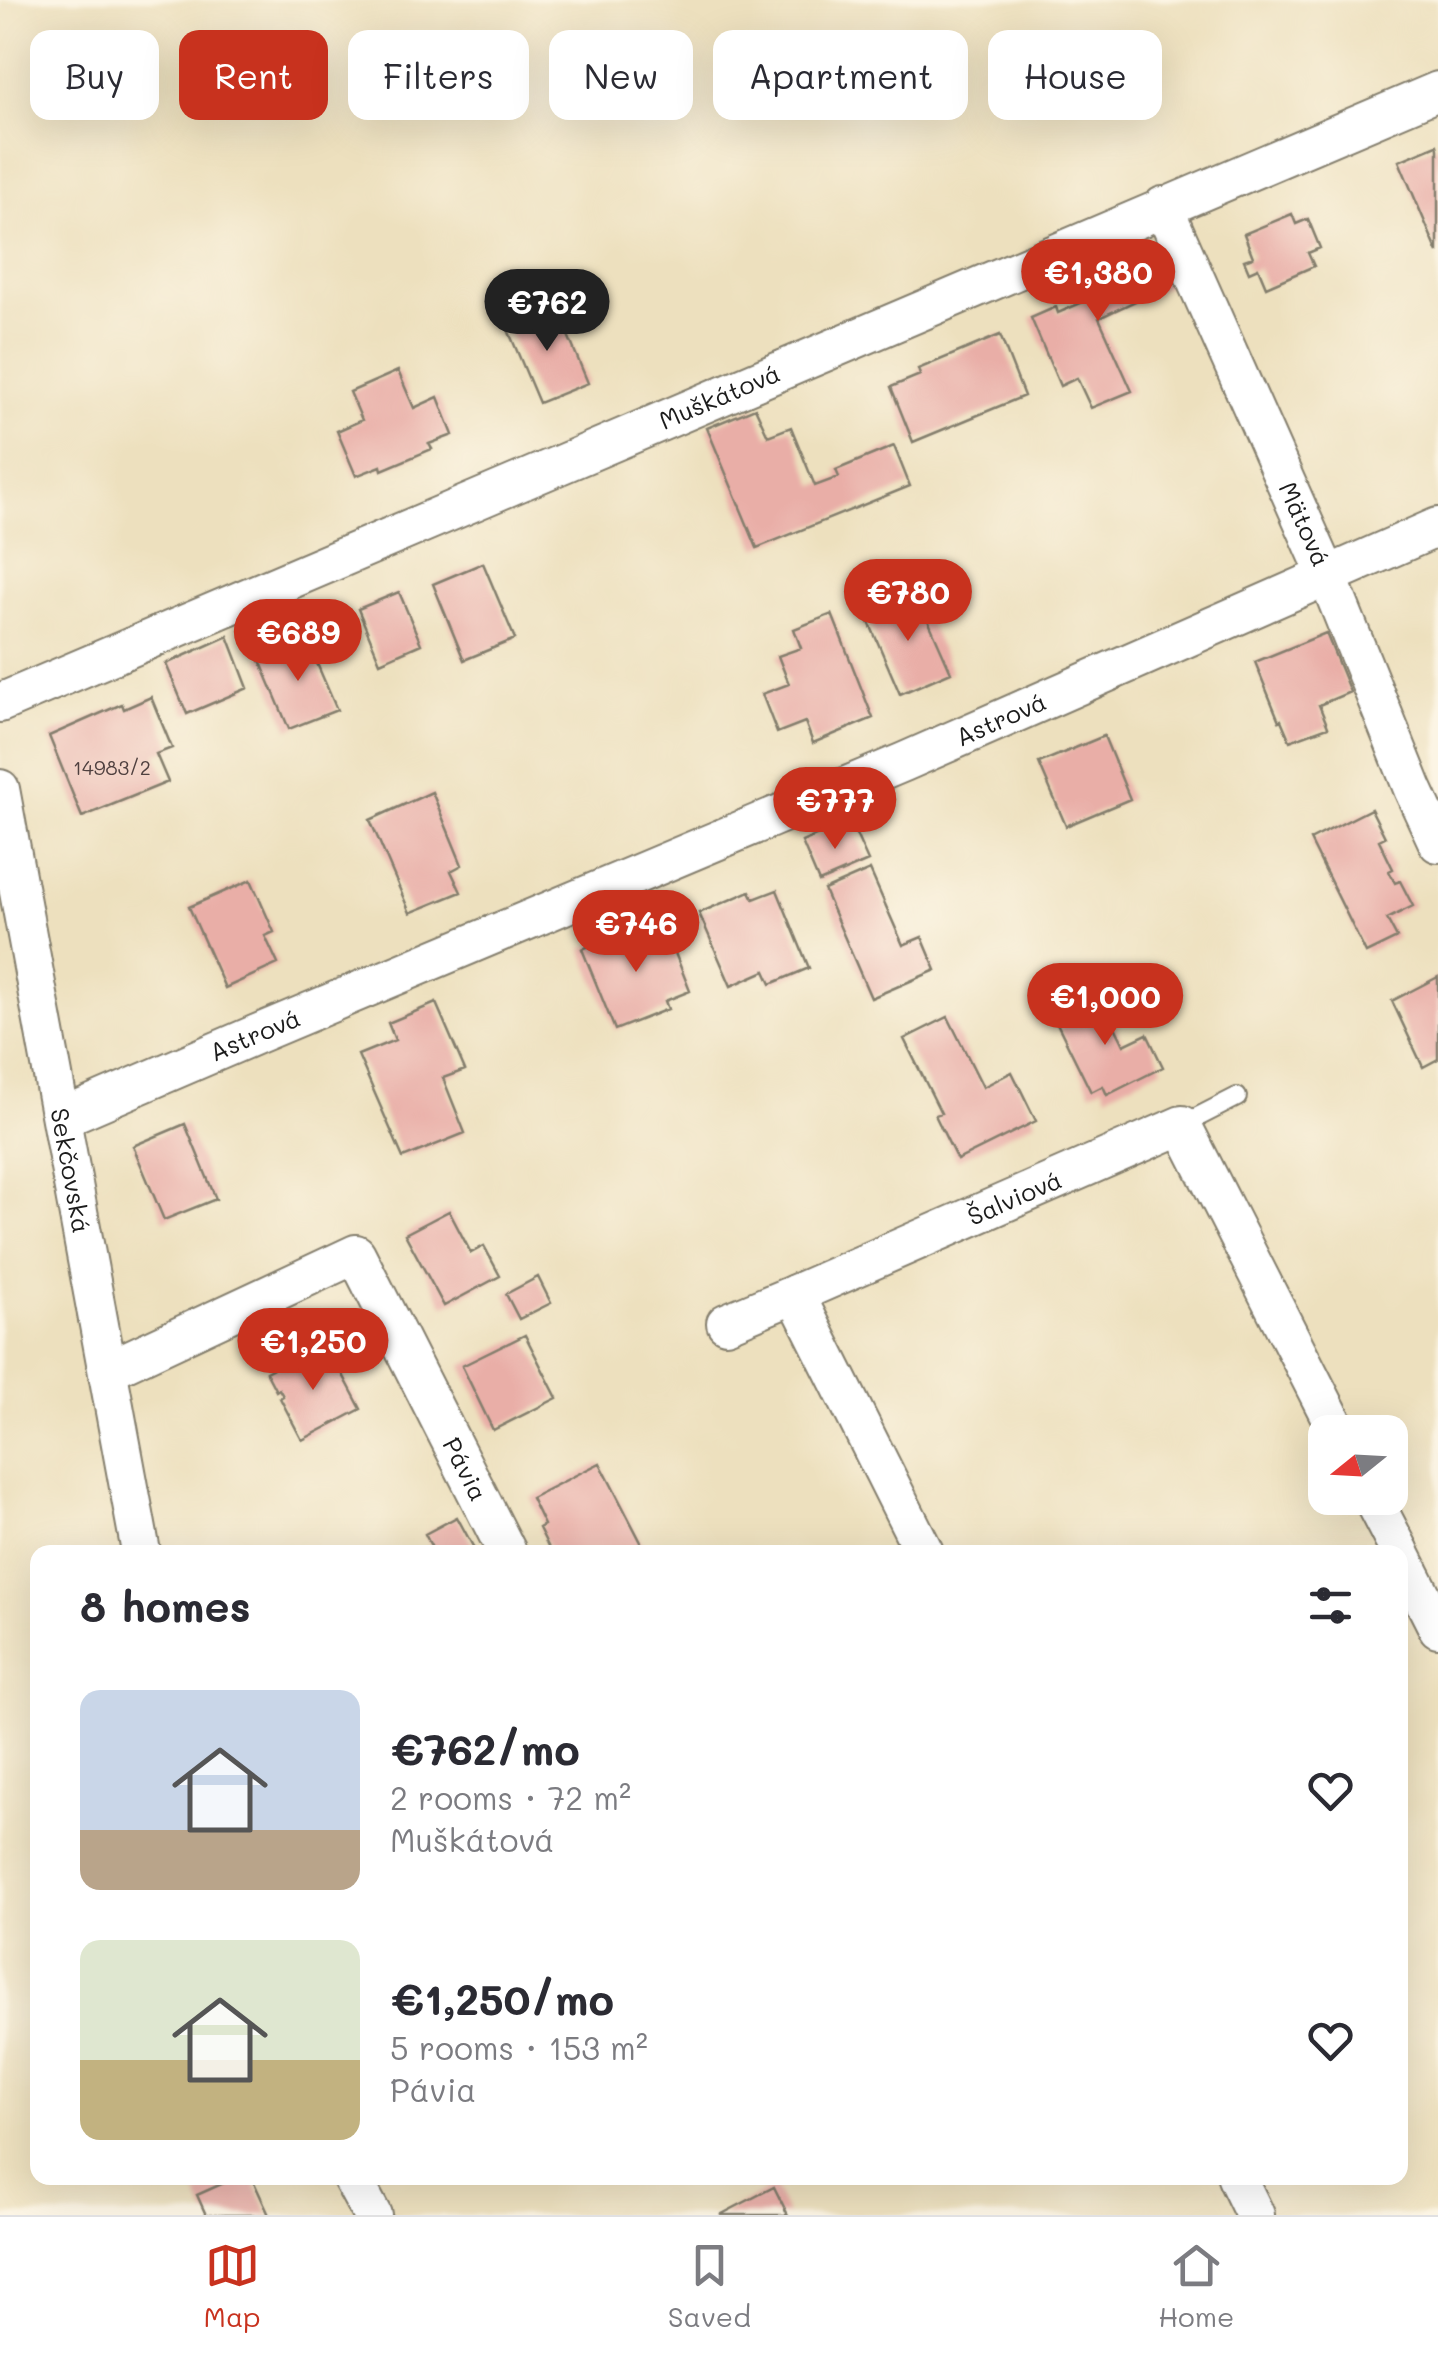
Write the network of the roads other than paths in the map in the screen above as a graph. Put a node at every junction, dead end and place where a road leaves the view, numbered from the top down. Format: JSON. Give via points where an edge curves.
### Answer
{"nodes":[{"id":1,"x":1438,"y":90,"type":"edge"},
{"id":2,"x":1163,"y":206,"type":"junction"},
{"id":3,"x":1438,"y":526,"type":"edge"},
{"id":4,"x":1326,"y":575,"type":"junction"},
{"id":5,"x":0,"y":703,"type":"edge"},
{"id":6,"x":0,"y":789,"type":"edge"},
{"id":7,"x":1438,"y":843,"type":"edge"},
{"id":8,"x":1237,"y":1097,"type":"dead end"},
{"id":9,"x":62,"y":1118,"type":"junction"},
{"id":10,"x":1182,"y":1125,"type":"junction"},
{"id":11,"x":795,"y":1294,"type":"junction"},
{"id":12,"x":726,"y":1323,"type":"dead end"},
{"id":13,"x":108,"y":1370,"type":"junction"},
{"id":14,"x":1329,"y":1415,"type":"edge"},
{"id":15,"x":1381,"y":1515,"type":"edge"},
{"id":16,"x":140,"y":1545,"type":"edge"},
{"id":17,"x":503,"y":1545,"type":"edge"},
{"id":18,"x":920,"y":1545,"type":"edge"},
{"id":19,"x":1396,"y":1545,"type":"edge"},
{"id":20,"x":1408,"y":1569,"type":"edge"},
{"id":21,"x":1438,"y":1628,"type":"edge"},
{"id":22,"x":356,"y":2185,"type":"edge"},
{"id":23,"x":1241,"y":2185,"type":"edge"},
{"id":24,"x":372,"y":2215,"type":"edge"},
{"id":25,"x":1256,"y":2215,"type":"edge"}],
"edges":[{"from":1,"to":2,"type":"street","name":"Muškátová"},
{"from":2,"to":4,"type":"street","name":"Mätová"},
{"from":2,"to":5,"type":"street","name":"Muškátová"},
{"from":3,"to":4,"type":"street","name":"Astrová"},
{"from":4,"to":7,"type":"street","name":"Mätová"},
{"from":4,"to":9,"type":"street","name":"Astrová","via":[[904,762]]},
{"from":6,"to":9,"type":"street","name":"Sekčovská"},
{"from":8,"to":10,"type":"lane"},
{"from":9,"to":13,"type":"street","name":"Sekčovská"},
{"from":10,"to":11,"type":"street","name":"Šalviová"},
{"from":10,"to":14,"type":"street"},
{"from":11,"to":12,"type":"street","name":"Šalviová"},
{"from":11,"to":18,"type":"street"},
{"from":13,"to":16,"type":"street","name":"Sekčovská"},
{"from":13,"to":17,"type":"street","name":"Pávia","via":[[356,1254]]},
{"from":15,"to":19,"type":"street"},
{"from":20,"to":21,"type":"street"},
{"from":22,"to":24,"type":"street"},
{"from":23,"to":25,"type":"street"}]}
